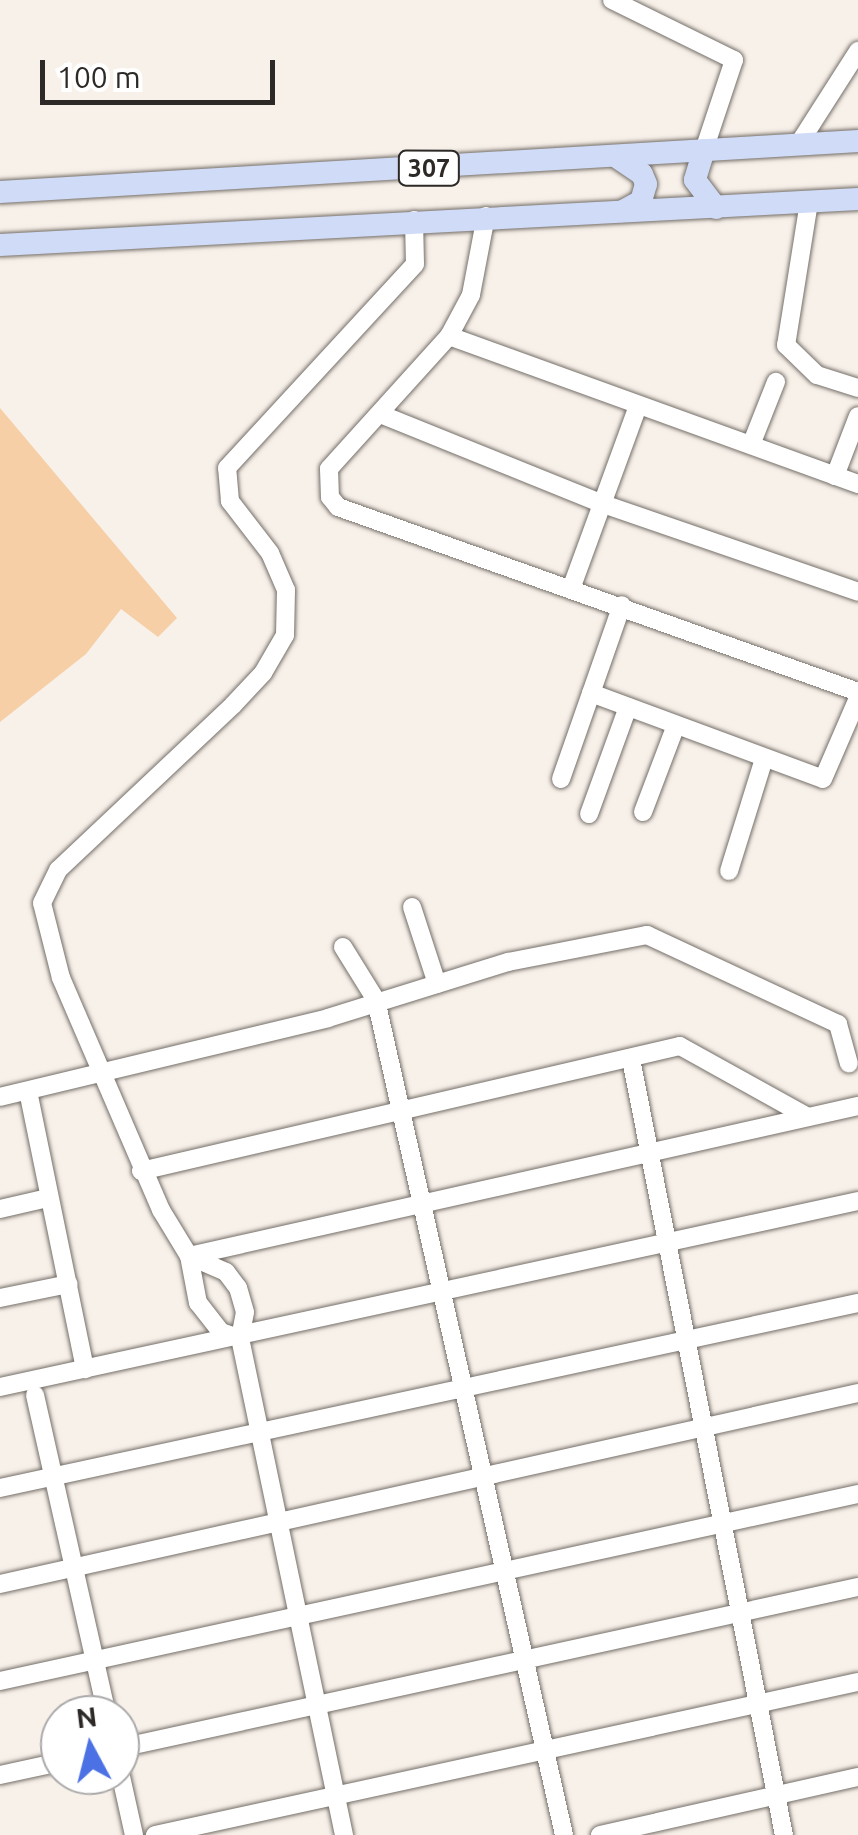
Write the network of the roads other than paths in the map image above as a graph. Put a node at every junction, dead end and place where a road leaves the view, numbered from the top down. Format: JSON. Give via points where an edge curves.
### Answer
{"nodes":[{"id":1,"x":612,"y":0,"type":"edge"},
{"id":2,"x":634,"y":4,"type":"edge"},
{"id":3,"x":858,"y":51,"type":"edge"},
{"id":4,"x":858,"y":141,"type":"edge"},
{"id":5,"x":798,"y":145,"type":"junction"},
{"id":6,"x":704,"y":150,"type":"junction"},
{"id":7,"x":615,"y":156,"type":"junction"},
{"id":8,"x":0,"y":192,"type":"edge"},
{"id":9,"x":858,"y":199,"type":"edge"},
{"id":10,"x":809,"y":202,"type":"junction"},
{"id":11,"x":716,"y":208,"type":"junction"},
{"id":12,"x":623,"y":212,"type":"junction"},
{"id":13,"x":486,"y":216,"type":"junction"},
{"id":14,"x":414,"y":220,"type":"junction"},
{"id":15,"x":0,"y":245,"type":"edge"},
{"id":16,"x":449,"y":336,"type":"junction"},
{"id":17,"x":776,"y":382,"type":"dead end"},
{"id":18,"x":858,"y":388,"type":"edge"},
{"id":19,"x":638,"y":406,"type":"junction"},
{"id":20,"x":380,"y":414,"type":"junction"},
{"id":21,"x":858,"y":416,"type":"edge"},
{"id":22,"x":751,"y":445,"type":"junction"},
{"id":23,"x":835,"y":476,"type":"junction"},
{"id":24,"x":858,"y":484,"type":"edge"},
{"id":25,"x":603,"y":504,"type":"junction"},
{"id":26,"x":571,"y":589,"type":"junction"},
{"id":27,"x":858,"y":592,"type":"edge"},
{"id":28,"x":622,"y":605,"type":"junction"},
{"id":29,"x":591,"y":693,"type":"junction"},
{"id":30,"x":858,"y":695,"type":"edge"},
{"id":31,"x":628,"y":707,"type":"junction"},
{"id":32,"x":676,"y":725,"type":"junction"},
{"id":33,"x":763,"y":762,"type":"junction"},
{"id":34,"x":561,"y":779,"type":"dead end"},
{"id":35,"x":643,"y":812,"type":"dead end"},
{"id":36,"x":589,"y":814,"type":"dead end"},
{"id":37,"x":729,"y":871,"type":"dead end"},
{"id":38,"x":412,"y":907,"type":"dead end"},
{"id":39,"x":343,"y":948,"type":"dead end"},
{"id":40,"x":437,"y":984,"type":"junction"},
{"id":41,"x":376,"y":1000,"type":"junction"},
{"id":42,"x":631,"y":1059,"type":"junction"},
{"id":43,"x":849,"y":1064,"type":"dead end"},
{"id":44,"x":98,"y":1071,"type":"junction"},
{"id":45,"x":28,"y":1091,"type":"junction"},
{"id":46,"x":0,"y":1098,"type":"edge"},
{"id":47,"x":857,"y":1109,"type":"edge"},
{"id":48,"x":403,"y":1110,"type":"junction"},
{"id":49,"x":808,"y":1117,"type":"junction"},
{"id":50,"x":649,"y":1150,"type":"junction"},
{"id":51,"x":142,"y":1171,"type":"junction"},
{"id":52,"x":48,"y":1198,"type":"junction"},
{"id":53,"x":858,"y":1201,"type":"edge"},
{"id":54,"x":426,"y":1202,"type":"junction"},
{"id":55,"x":0,"y":1209,"type":"edge"},
{"id":56,"x":668,"y":1244,"type":"junction"},
{"id":57,"x":189,"y":1256,"type":"junction"},
{"id":58,"x":69,"y":1284,"type":"junction"},
{"id":59,"x":446,"y":1291,"type":"junction"},
{"id":60,"x":0,"y":1298,"type":"edge"},
{"id":61,"x":858,"y":1303,"type":"edge"},
{"id":62,"x":686,"y":1336,"type":"junction"},
{"id":63,"x":240,"y":1338,"type":"junction"},
{"id":64,"x":84,"y":1370,"type":"junction"},
{"id":65,"x":465,"y":1384,"type":"junction"},
{"id":66,"x":0,"y":1388,"type":"edge"},
{"id":67,"x":858,"y":1393,"type":"edge"},
{"id":68,"x":35,"y":1395,"type":"dead end"},
{"id":69,"x":704,"y":1428,"type":"junction"},
{"id":70,"x":259,"y":1430,"type":"junction"},
{"id":71,"x":55,"y":1476,"type":"junction"},
{"id":72,"x":485,"y":1476,"type":"junction"},
{"id":73,"x":0,"y":1488,"type":"edge"},
{"id":74,"x":858,"y":1494,"type":"edge"},
{"id":75,"x":722,"y":1521,"type":"junction"},
{"id":76,"x":278,"y":1522,"type":"junction"},
{"id":77,"x":75,"y":1567,"type":"junction"},
{"id":78,"x":505,"y":1568,"type":"junction"},
{"id":79,"x":0,"y":1584,"type":"edge"},
{"id":80,"x":858,"y":1587,"type":"edge"},
{"id":81,"x":298,"y":1613,"type":"junction"},
{"id":82,"x":741,"y":1614,"type":"junction"},
{"id":83,"x":95,"y":1660,"type":"junction"},
{"id":84,"x":525,"y":1660,"type":"junction"},
{"id":85,"x":0,"y":1681,"type":"edge"},
{"id":86,"x":858,"y":1682,"type":"edge"},
{"id":87,"x":103,"y":1695,"type":"edge"},
{"id":88,"x":758,"y":1704,"type":"junction"},
{"id":89,"x":316,"y":1705,"type":"junction"},
{"id":90,"x":140,"y":1744,"type":"edge"},
{"id":91,"x":545,"y":1751,"type":"junction"},
{"id":92,"x":40,"y":1767,"type":"edge"},
{"id":93,"x":0,"y":1776,"type":"edge"},
{"id":94,"x":858,"y":1777,"type":"edge"},
{"id":95,"x":125,"y":1795,"type":"edge"},
{"id":96,"x":336,"y":1796,"type":"junction"},
{"id":97,"x":777,"y":1796,"type":"junction"},
{"id":98,"x":134,"y":1835,"type":"edge"},
{"id":99,"x":154,"y":1835,"type":"edge"},
{"id":100,"x":344,"y":1835,"type":"edge"},
{"id":101,"x":564,"y":1835,"type":"edge"},
{"id":102,"x":600,"y":1835,"type":"edge"},
{"id":103,"x":784,"y":1835,"type":"edge"}],
"edges":[{"from":1,"to":2,"type":"street"},
{"from":2,"to":6,"type":"street","via":[[734,60]]},
{"from":3,"to":5,"type":"street"},
{"from":4,"to":5,"type":"main road","number":"307"},
{"from":5,"to":6,"type":"main road","number":"307"},
{"from":6,"to":7,"type":"main road","number":"307"},
{"from":6,"to":11,"type":"main road","via":[[695,180]]},
{"from":7,"to":8,"type":"main road","number":"307"},
{"from":7,"to":12,"type":"main road","via":[[646,184],[641,201]]},
{"from":9,"to":10,"type":"main road","number":"307"},
{"from":10,"to":11,"type":"main road","number":"307"},
{"from":10,"to":18,"type":"street","via":[[786,346],[817,374]]},
{"from":11,"to":12,"type":"main road","number":"307"},
{"from":12,"to":13,"type":"main road","number":"307"},
{"from":13,"to":14,"type":"main road","number":"307"},
{"from":13,"to":16,"type":"street","via":[[471,295]]},
{"from":14,"to":15,"type":"main road","number":"307"},
{"from":14,"to":44,"type":"street","via":[[414,264],[227,468],[230,501],[270,553],[286,590],[285,635],[233,705],[58,870],[42,903],[51,947]]},
{"from":16,"to":19,"type":"street"},
{"from":16,"to":20,"type":"street"},
{"from":17,"to":22,"type":"street"},
{"from":19,"to":22,"type":"street"},
{"from":19,"to":25,"type":"street"},
{"from":20,"to":25,"type":"street"},
{"from":20,"to":26,"type":"street","via":[[329,469],[326,484],[338,507]]},
{"from":21,"to":23,"type":"street"},
{"from":22,"to":23,"type":"street"},
{"from":23,"to":24,"type":"street"},
{"from":25,"to":26,"type":"street"},
{"from":25,"to":27,"type":"street"},
{"from":26,"to":28,"type":"street"},
{"from":28,"to":29,"type":"street"},
{"from":28,"to":30,"type":"street"},
{"from":29,"to":31,"type":"street"},
{"from":29,"to":34,"type":"street"},
{"from":30,"to":33,"type":"street","via":[[826,777]]},
{"from":31,"to":32,"type":"street"},
{"from":31,"to":36,"type":"street"},
{"from":32,"to":33,"type":"street"},
{"from":32,"to":35,"type":"street"},
{"from":33,"to":37,"type":"street"},
{"from":38,"to":40,"type":"street"},
{"from":39,"to":41,"type":"street"},
{"from":40,"to":41,"type":"street"},
{"from":40,"to":43,"type":"street","via":[[647,934],[838,1024]]},
{"from":41,"to":44,"type":"street","via":[[328,1018]]},
{"from":41,"to":48,"type":"street"},
{"from":42,"to":48,"type":"street"},
{"from":42,"to":49,"type":"street","via":[[686,1047]]},
{"from":42,"to":50,"type":"street"},
{"from":44,"to":45,"type":"street"},
{"from":44,"to":51,"type":"street"},
{"from":45,"to":46,"type":"street"},
{"from":45,"to":52,"type":"street"},
{"from":47,"to":49,"type":"street"},
{"from":48,"to":51,"type":"street"},
{"from":48,"to":54,"type":"street"},
{"from":49,"to":50,"type":"street"},
{"from":50,"to":54,"type":"street"},
{"from":50,"to":56,"type":"street"},
{"from":51,"to":57,"type":"street"},
{"from":52,"to":55,"type":"street"},
{"from":52,"to":58,"type":"street"},
{"from":53,"to":56,"type":"street"},
{"from":54,"to":57,"type":"street"},
{"from":54,"to":59,"type":"street"},
{"from":56,"to":59,"type":"street"},
{"from":56,"to":62,"type":"street"},
{"from":57,"to":63,"type":"street","via":[[198,1303],[221,1332]]},
{"from":57,"to":63,"type":"street","via":[[226,1272],[238,1288],[245,1312]]},
{"from":58,"to":60,"type":"street"},
{"from":58,"to":64,"type":"street"},
{"from":59,"to":63,"type":"street"},
{"from":59,"to":65,"type":"street"},
{"from":61,"to":62,"type":"street"},
{"from":62,"to":65,"type":"street"},
{"from":62,"to":69,"type":"street"},
{"from":63,"to":64,"type":"street"},
{"from":63,"to":70,"type":"street"},
{"from":64,"to":66,"type":"street"},
{"from":65,"to":70,"type":"street"},
{"from":65,"to":72,"type":"street"},
{"from":67,"to":69,"type":"street"},
{"from":68,"to":71,"type":"street"},
{"from":69,"to":72,"type":"street"},
{"from":69,"to":75,"type":"street"},
{"from":70,"to":71,"type":"street"},
{"from":70,"to":76,"type":"street"},
{"from":71,"to":73,"type":"street"},
{"from":71,"to":77,"type":"street"},
{"from":72,"to":76,"type":"street"},
{"from":72,"to":78,"type":"street"},
{"from":74,"to":75,"type":"street"},
{"from":75,"to":78,"type":"street"},
{"from":75,"to":82,"type":"street"},
{"from":76,"to":77,"type":"street"},
{"from":76,"to":81,"type":"street"},
{"from":77,"to":79,"type":"street"},
{"from":77,"to":83,"type":"street"},
{"from":78,"to":81,"type":"street"},
{"from":78,"to":84,"type":"street"},
{"from":80,"to":82,"type":"street"},
{"from":81,"to":83,"type":"street"},
{"from":81,"to":89,"type":"street"},
{"from":82,"to":84,"type":"street"},
{"from":82,"to":88,"type":"street"},
{"from":83,"to":85,"type":"street"},
{"from":83,"to":87,"type":"street"},
{"from":84,"to":89,"type":"street"},
{"from":84,"to":91,"type":"street"},
{"from":86,"to":88,"type":"street"},
{"from":88,"to":91,"type":"street"},
{"from":88,"to":97,"type":"street"},
{"from":89,"to":90,"type":"street"},
{"from":89,"to":96,"type":"street"},
{"from":91,"to":96,"type":"street"},
{"from":91,"to":101,"type":"street"},
{"from":92,"to":93,"type":"street"},
{"from":94,"to":97,"type":"street"},
{"from":95,"to":98,"type":"street"},
{"from":96,"to":99,"type":"street"},
{"from":96,"to":100,"type":"street"},
{"from":97,"to":102,"type":"street"},
{"from":97,"to":103,"type":"street"}]}
